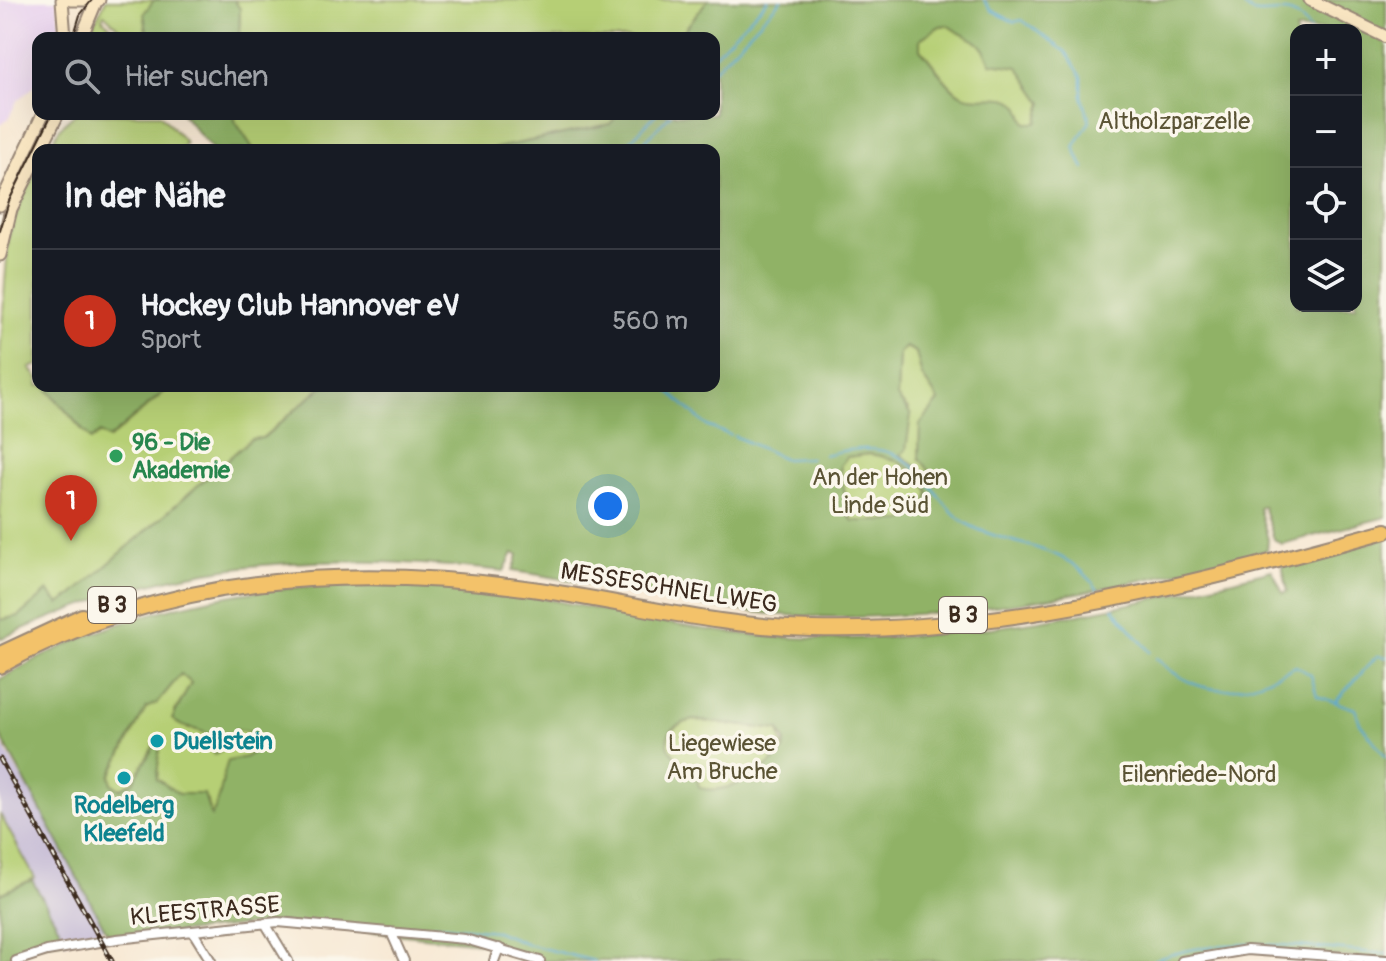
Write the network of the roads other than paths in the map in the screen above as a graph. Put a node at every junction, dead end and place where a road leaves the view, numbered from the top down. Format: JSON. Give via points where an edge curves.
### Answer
{"nodes":[{"id":1,"x":62,"y":0,"type":"edge"},
{"id":2,"x":71,"y":0,"type":"edge"},
{"id":3,"x":1310,"y":0,"type":"edge"},
{"id":4,"x":98,"y":1,"type":"edge"},
{"id":5,"x":65,"y":32,"type":"edge"},
{"id":6,"x":84,"y":32,"type":"edge"},
{"id":7,"x":1386,"y":37,"type":"edge"},
{"id":8,"x":40,"y":120,"type":"edge"},
{"id":9,"x":55,"y":120,"type":"edge"},
{"id":10,"x":43,"y":144,"type":"edge"},
{"id":11,"x":32,"y":166,"type":"edge"},
{"id":12,"x":0,"y":205,"type":"edge"},
{"id":13,"x":0,"y":255,"type":"edge"},
{"id":14,"x":1386,"y":523,"type":"edge"},
{"id":15,"x":1386,"y":531,"type":"edge"},
{"id":16,"x":60,"y":636,"type":"junction"},
{"id":17,"x":24,"y":641,"type":"junction"},
{"id":18,"x":0,"y":647,"type":"edge"},
{"id":19,"x":0,"y":654,"type":"edge"},
{"id":20,"x":0,"y":666,"type":"edge"},
{"id":21,"x":0,"y":673,"type":"edge"},
{"id":22,"x":265,"y":923,"type":"junction"},
{"id":23,"x":193,"y":932,"type":"junction"},
{"id":24,"x":391,"y":932,"type":"junction"},
{"id":25,"x":499,"y":948,"type":"junction"},
{"id":26,"x":1386,"y":960,"type":"edge"},
{"id":27,"x":16,"y":961,"type":"edge"},
{"id":28,"x":211,"y":961,"type":"edge"},
{"id":29,"x":288,"y":961,"type":"edge"},
{"id":30,"x":404,"y":961,"type":"edge"},
{"id":31,"x":494,"y":961,"type":"edge"},
{"id":32,"x":540,"y":961,"type":"edge"},
{"id":33,"x":1182,"y":961,"type":"edge"}],
"edges":[{"from":1,"to":5,"type":"street"},
{"from":2,"to":4,"type":"street"},
{"from":3,"to":7,"type":"street"},
{"from":4,"to":6,"type":"street"},
{"from":8,"to":12,"type":"street"},
{"from":9,"to":10,"type":"street"},
{"from":11,"to":13,"type":"street","via":[[11,209]]},
{"from":14,"to":17,"type":"highway","name":"MESSESCHNELLWEG","number":"B 3","via":[[1120,590],[911,620],[759,619],[534,582],[335,568],[167,589],[83,615]]},
{"from":15,"to":16,"type":"highway","name":"MESSESCHNELLWEG","number":"B 3","via":[[1122,597],[913,626],[813,629],[718,622],[534,589],[348,576],[207,590],[122,611]]},
{"from":16,"to":20,"type":"highway","name":"MESSESCHNELLWEG","number":"B 3"},
{"from":16,"to":21,"type":"highway"},
{"from":17,"to":18,"type":"highway"},
{"from":17,"to":19,"type":"highway","name":"MESSESCHNELLWEG","number":"B 3"},
{"from":22,"to":23,"type":"street","name":"KLEESTRASSE"},
{"from":22,"to":24,"type":"street","name":"KLEESTRASSE"},
{"from":22,"to":29,"type":"street"},
{"from":23,"to":27,"type":"street","name":"KLEESTRASSE","via":[[117,939]]},
{"from":23,"to":28,"type":"street"},
{"from":24,"to":25,"type":"street","name":"KLEESTRASSE"},
{"from":24,"to":30,"type":"street"},
{"from":25,"to":31,"type":"street"},
{"from":25,"to":32,"type":"street","name":"KLEESTRASSE"},
{"from":26,"to":33,"type":"street","via":[[1247,950]]}]}
